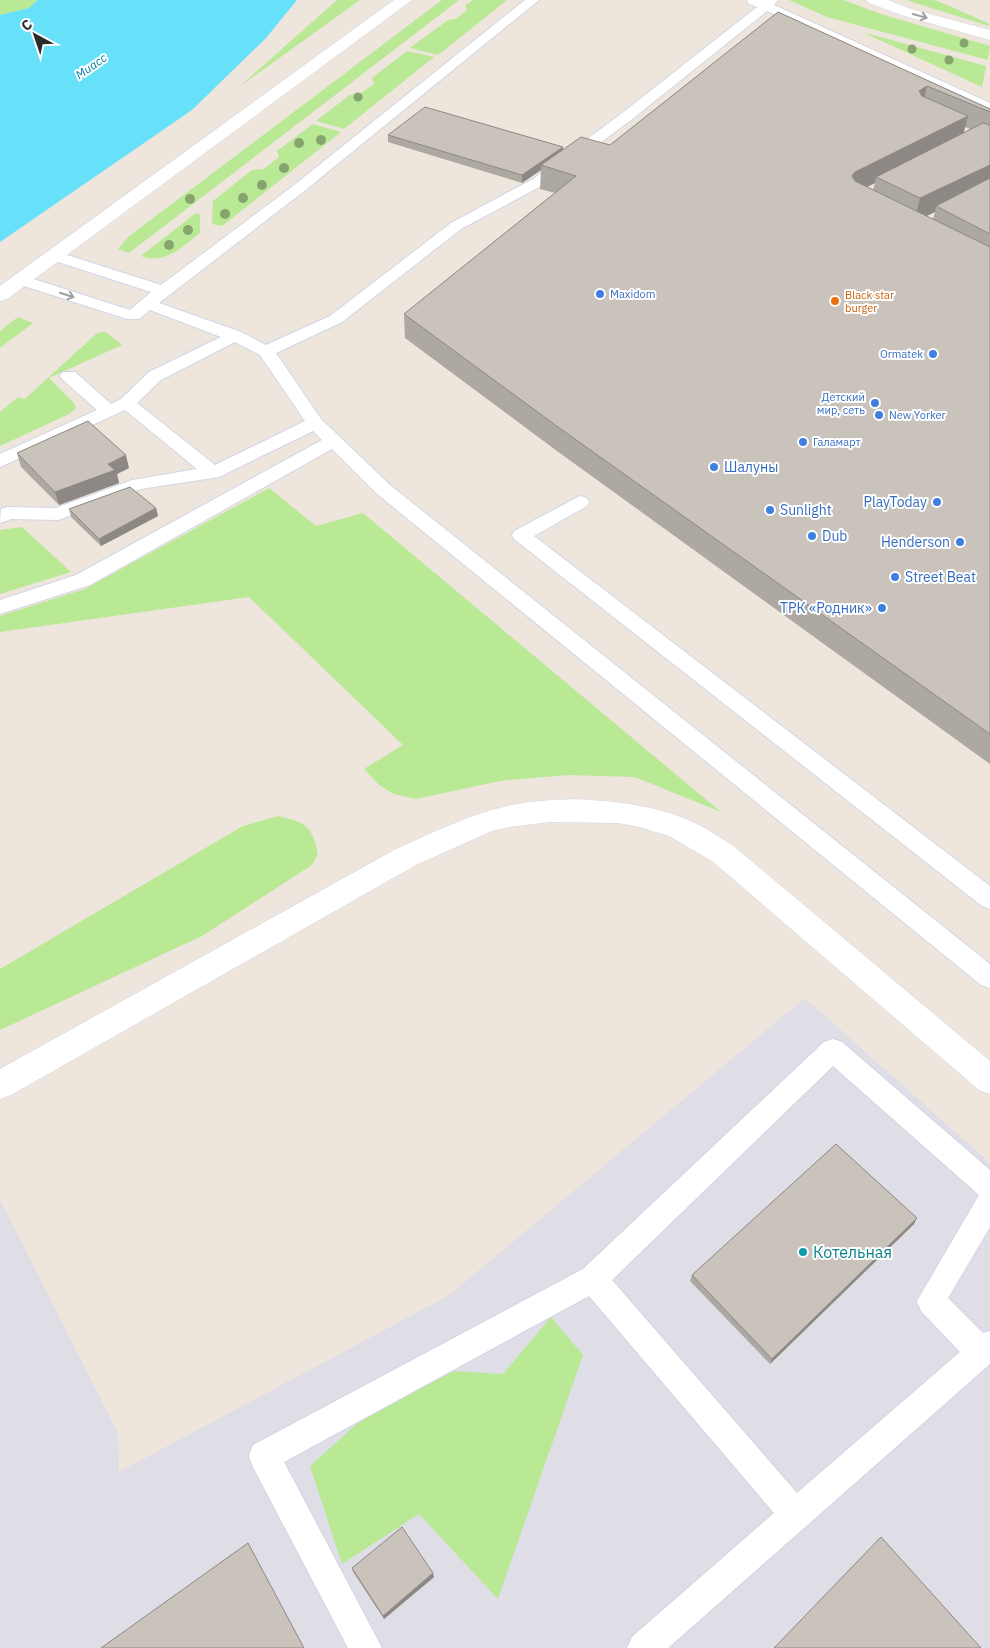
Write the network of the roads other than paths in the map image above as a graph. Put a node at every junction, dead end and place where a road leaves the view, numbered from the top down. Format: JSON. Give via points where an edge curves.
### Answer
{"nodes":[{"id":1,"x":404,"y":0,"type":"edge"},
{"id":2,"x":533,"y":0,"type":"edge"},
{"id":3,"x":750,"y":0,"type":"edge"},
{"id":4,"x":874,"y":0,"type":"edge"},
{"id":5,"x":768,"y":3,"type":"edge"},
{"id":6,"x":990,"y":35,"type":"edge"},
{"id":7,"x":990,"y":108,"type":"edge"},
{"id":8,"x":55,"y":256,"type":"junction"},
{"id":9,"x":21,"y":280,"type":"junction"},
{"id":10,"x":163,"y":291,"type":"junction"},
{"id":11,"x":0,"y":295,"type":"edge"},
{"id":12,"x":148,"y":304,"type":"junction"},
{"id":13,"x":236,"y":336,"type":"junction"},
{"id":14,"x":266,"y":351,"type":"junction"},
{"id":15,"x":69,"y":376,"type":"dead end"},
{"id":16,"x":127,"y":403,"type":"junction"},
{"id":17,"x":108,"y":411,"type":"junction"},
{"id":18,"x":315,"y":423,"type":"junction"},
{"id":19,"x":333,"y":441,"type":"junction"},
{"id":20,"x":0,"y":461,"type":"edge"},
{"id":21,"x":213,"y":473,"type":"junction"},
{"id":22,"x":586,"y":506,"type":"dead end"},
{"id":23,"x":0,"y":517,"type":"edge"},
{"id":24,"x":0,"y":607,"type":"edge"},
{"id":25,"x":990,"y":899,"type":"edge"},
{"id":26,"x":990,"y":978,"type":"edge"},
{"id":27,"x":990,"y":1080,"type":"edge"},
{"id":28,"x":0,"y":1085,"type":"edge"},
{"id":29,"x":990,"y":1187,"type":"edge"},
{"id":30,"x":990,"y":1202,"type":"edge"},
{"id":31,"x":593,"y":1279,"type":"junction"},
{"id":32,"x":986,"y":1349,"type":"edge"},
{"id":33,"x":796,"y":1516,"type":"junction"},
{"id":34,"x":366,"y":1648,"type":"edge"},
{"id":35,"x":643,"y":1648,"type":"edge"}],
"edges":[{"from":1,"to":8,"type":"street"},
{"from":2,"to":10,"type":"lane","via":[[298,189]]},
{"from":3,"to":5,"type":"lane"},
{"from":4,"to":6,"type":"street","one_way":true},
{"from":5,"to":7,"type":"lane"},
{"from":5,"to":14,"type":"lane","via":[[626,117],[538,182],[456,226],[336,319]]},
{"from":8,"to":9,"type":"street"},
{"from":8,"to":10,"type":"lane"},
{"from":9,"to":11,"type":"street"},
{"from":9,"to":12,"type":"lane","one_way":true,"via":[[133,316]]},
{"from":10,"to":12,"type":"lane"},
{"from":12,"to":13,"type":"lane"},
{"from":13,"to":14,"type":"lane"},
{"from":13,"to":16,"type":"lane","via":[[155,376]]},
{"from":14,"to":18,"type":"lane"},
{"from":15,"to":17,"type":"lane"},
{"from":16,"to":17,"type":"lane"},
{"from":16,"to":21,"type":"lane"},
{"from":17,"to":20,"type":"lane"},
{"from":18,"to":19,"type":"lane"},
{"from":18,"to":21,"type":"lane"},
{"from":19,"to":24,"type":"lane","via":[[83,580]]},
{"from":19,"to":26,"type":"lane","via":[[383,489]]},
{"from":21,"to":23,"type":"lane","via":[[138,484],[58,514],[8,513]]},
{"from":22,"to":25,"type":"lane","via":[[521,535]]},
{"from":27,"to":28,"type":"street","via":[[722,853],[680,828],[631,814],[568,810],[509,816],[461,832],[406,857]]},
{"from":29,"to":31,"type":"lane","via":[[832,1050]]},
{"from":30,"to":32,"type":"lane","via":[[931,1301]]},
{"from":31,"to":33,"type":"lane"},
{"from":31,"to":34,"type":"lane","via":[[264,1456]]},
{"from":32,"to":33,"type":"lane"},
{"from":33,"to":35,"type":"lane"}]}
